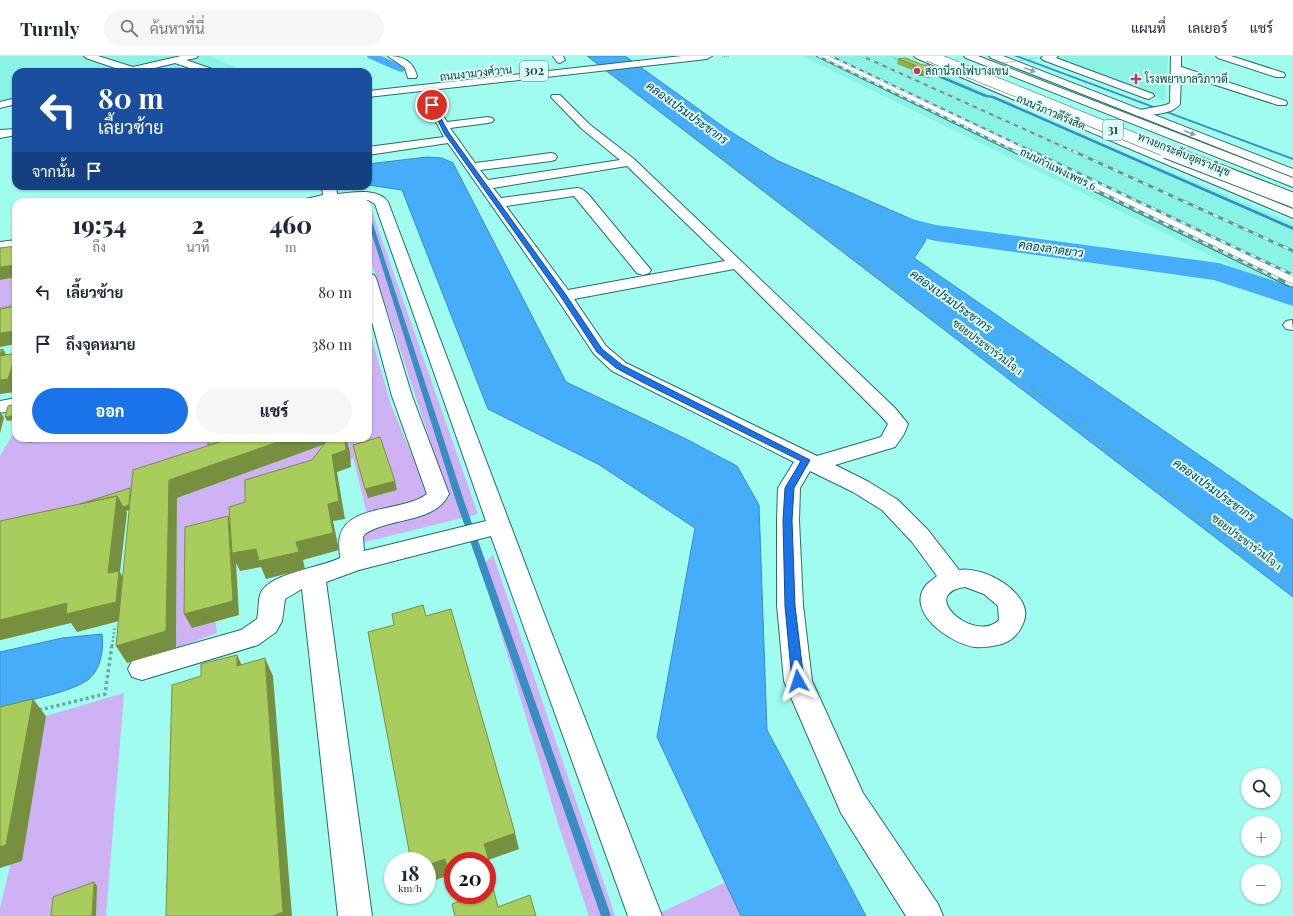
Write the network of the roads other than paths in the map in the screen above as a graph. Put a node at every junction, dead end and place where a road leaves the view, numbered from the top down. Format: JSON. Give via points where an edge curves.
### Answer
{"nodes":[{"id":1,"x":91,"y":56,"type":"edge"},
{"id":2,"x":193,"y":56,"type":"edge"},
{"id":3,"x":393,"y":56,"type":"edge"},
{"id":4,"x":632,"y":56,"type":"edge"},
{"id":5,"x":707,"y":56,"type":"edge"},
{"id":6,"x":822,"y":56,"type":"edge"},
{"id":7,"x":839,"y":56,"type":"edge"},
{"id":8,"x":909,"y":56,"type":"edge"},
{"id":9,"x":919,"y":56,"type":"edge"},
{"id":10,"x":929,"y":56,"type":"edge"},
{"id":11,"x":933,"y":56,"type":"edge"},
{"id":12,"x":941,"y":56,"type":"edge"},
{"id":13,"x":959,"y":56,"type":"edge"},
{"id":14,"x":969,"y":56,"type":"edge"},
{"id":15,"x":994,"y":56,"type":"edge"},
{"id":16,"x":1053,"y":56,"type":"edge"},
{"id":17,"x":1176,"y":56,"type":"edge"},
{"id":18,"x":1221,"y":56,"type":"edge"},
{"id":19,"x":671,"y":58,"type":"edge"},
{"id":20,"x":176,"y":60,"type":"junction"},
{"id":21,"x":121,"y":68,"type":"edge"},
{"id":22,"x":141,"y":68,"type":"edge"},
{"id":23,"x":199,"y":68,"type":"edge"},
{"id":24,"x":1176,"y":69,"type":"junction"},
{"id":25,"x":1084,"y":73,"type":"junction"},
{"id":26,"x":1280,"y":75,"type":"dead end"},
{"id":27,"x":1049,"y":78,"type":"junction"},
{"id":28,"x":407,"y":79,"type":"junction"},
{"id":29,"x":1164,"y":80,"type":"dead end"},
{"id":30,"x":1176,"y":82,"type":"junction"},
{"id":31,"x":372,"y":84,"type":"edge"},
{"id":32,"x":1118,"y":86,"type":"junction"},
{"id":33,"x":1154,"y":86,"type":"dead end"},
{"id":34,"x":372,"y":91,"type":"edge"},
{"id":35,"x":372,"y":92,"type":"edge"},
{"id":36,"x":430,"y":96,"type":"dead end"},
{"id":37,"x":1149,"y":96,"type":"dead end"},
{"id":38,"x":556,"y":97,"type":"dead end"},
{"id":39,"x":12,"y":101,"type":"edge"},
{"id":40,"x":1282,"y":103,"type":"dead end"},
{"id":41,"x":0,"y":105,"type":"edge"},
{"id":42,"x":1139,"y":113,"type":"junction"},
{"id":43,"x":488,"y":120,"type":"dead end"},
{"id":44,"x":12,"y":122,"type":"edge"},
{"id":45,"x":0,"y":124,"type":"edge"},
{"id":46,"x":12,"y":132,"type":"edge"},
{"id":47,"x":447,"y":132,"type":"junction"},
{"id":48,"x":0,"y":134,"type":"edge"},
{"id":49,"x":372,"y":150,"type":"edge"},
{"id":50,"x":550,"y":157,"type":"dead end"},
{"id":51,"x":630,"y":162,"type":"junction"},
{"id":52,"x":1175,"y":165,"type":"junction"},
{"id":53,"x":471,"y":167,"type":"junction"},
{"id":54,"x":1293,"y":173,"type":"edge"},
{"id":55,"x":1293,"y":183,"type":"edge"},
{"id":56,"x":484,"y":185,"type":"junction"},
{"id":57,"x":1293,"y":190,"type":"edge"},
{"id":58,"x":323,"y":195,"type":"edge"},
{"id":59,"x":1293,"y":199,"type":"edge"},
{"id":60,"x":496,"y":203,"type":"junction"},
{"id":61,"x":1293,"y":204,"type":"edge"},
{"id":62,"x":1293,"y":214,"type":"edge"},
{"id":63,"x":12,"y":244,"type":"edge"},
{"id":64,"x":0,"y":246,"type":"edge"},
{"id":65,"x":737,"y":264,"type":"junction"},
{"id":66,"x":643,"y":270,"type":"dead end"},
{"id":67,"x":1293,"y":272,"type":"edge"},
{"id":68,"x":1293,"y":282,"type":"edge"},
{"id":69,"x":372,"y":292,"type":"edge"},
{"id":70,"x":564,"y":296,"type":"junction"},
{"id":71,"x":12,"y":405,"type":"edge"},
{"id":72,"x":0,"y":407,"type":"edge"},
{"id":73,"x":810,"y":462,"type":"junction"},
{"id":74,"x":499,"y":526,"type":"junction"},
{"id":75,"x":352,"y":563,"type":"junction"},
{"id":76,"x":313,"y":576,"type":"junction"},
{"id":77,"x":953,"y":580,"type":"dead end"},
{"id":78,"x":142,"y":669,"type":"dead end"},
{"id":79,"x":355,"y":916,"type":"edge"},
{"id":80,"x":645,"y":916,"type":"edge"},
{"id":81,"x":926,"y":916,"type":"edge"}],
"edges":[{"from":1,"to":21,"type":"main road"},
{"from":2,"to":20,"type":"main road"},
{"from":3,"to":28,"type":"main road","via":[[410,67]]},
{"from":4,"to":28,"type":"main road","name":"ถนนงามวงศ์วาน","number":"302"},
{"from":5,"to":19,"type":"main road"},
{"from":6,"to":68,"type":"main road","name":"ถนนกำแพงเพชร 6"},
{"from":7,"to":67,"type":"main road","name":"ถนนกำแพงเพชร 6"},
{"from":8,"to":52,"type":"main road","via":[[1100,137]]},
{"from":9,"to":52,"type":"main road","name":"ถนนวิภาวดีรังสิต","number":"31"},
{"from":10,"to":59,"type":"main road","bridge":true,"via":[[1136,140]]},
{"from":11,"to":61,"type":"main road","name":"ถนนวิภาวดีรังสิต","number":"31"},
{"from":12,"to":59,"type":"main road","name":"ทางยกระดับอุตราภิมุข","number":"31","bridge":true},
{"from":13,"to":57,"type":"main road","name":"ทางยกระดับอุตราภิมุข","number":"31"},
{"from":14,"to":55,"type":"main road","name":"ถนนวิภาวดีรังสิต","number":"31"},
{"from":15,"to":27,"type":"main road","number":"31","one_way":true},
{"from":16,"to":25,"type":"main road","via":[[1046,58]]},
{"from":17,"to":24,"type":"main road"},
{"from":18,"to":26,"type":"main road"},
{"from":19,"to":28,"type":"main road","name":"ถนนงามวงศ์วาน","number":"302"},
{"from":19,"to":35,"type":"main road","via":[[571,72]]},
{"from":20,"to":22,"type":"main road"},
{"from":20,"to":23,"type":"main road"},
{"from":24,"to":30,"type":"main road"},
{"from":24,"to":40,"type":"main road"},
{"from":25,"to":27,"type":"main road"},
{"from":25,"to":32,"type":"main road"},
{"from":27,"to":42,"type":"main road","number":"31"},
{"from":28,"to":31,"type":"main road","name":"ถนนงามวงศ์วาน","number":"302"},
{"from":28,"to":34,"type":"main road","name":"ถนนงามวงศ์วาน","number":"302"},
{"from":29,"to":30,"type":"main road"},
{"from":30,"to":42,"type":"main road","via":[[1176,104],[1160,110]]},
{"from":32,"to":33,"type":"main road"},
{"from":32,"to":37,"type":"main road"},
{"from":36,"to":47,"type":"main road","via":[[432,105]]},
{"from":38,"to":51,"type":"main road","via":[[585,126]]},
{"from":39,"to":41,"type":"main road"},
{"from":42,"to":54,"type":"main road","number":"31","one_way":true},
{"from":43,"to":47,"type":"main road"},
{"from":44,"to":45,"type":"main road"},
{"from":46,"to":48,"type":"main road"},
{"from":47,"to":49,"type":"main road"},
{"from":47,"to":53,"type":"main road"},
{"from":50,"to":53,"type":"main road"},
{"from":51,"to":56,"type":"main road"},
{"from":51,"to":65,"type":"main road"},
{"from":52,"to":62,"type":"main road","name":"ถนนวิภาวดีรังสิต","number":"31"},
{"from":53,"to":56,"type":"main road"},
{"from":56,"to":60,"type":"main road"},
{"from":58,"to":74,"type":"main road","via":[[370,196],[380,202]]},
{"from":60,"to":66,"type":"main road","via":[[577,192]]},
{"from":60,"to":70,"type":"main road"},
{"from":63,"to":64,"type":"main road"},
{"from":65,"to":70,"type":"main road"},
{"from":65,"to":73,"type":"main road","via":[[898,424],[888,442]]},
{"from":69,"to":75,"type":"main road","via":[[402,396],[438,494],[433,501],[414,510],[366,522],[355,528],[351,536]]},
{"from":70,"to":73,"type":"main road","via":[[600,350],[619,367]]},
{"from":71,"to":72,"type":"main road"},
{"from":73,"to":77,"type":"main road","via":[[861,487],[890,505],[920,536]]},
{"from":73,"to":81,"type":"main road","via":[[789,488],[790,606],[798,681],[852,803]]},
{"from":74,"to":75,"type":"main road"},
{"from":74,"to":80,"type":"main road"},
{"from":75,"to":76,"type":"main road","via":[[344,568]]},
{"from":76,"to":78,"type":"main road","via":[[281,587],[273,594],[271,617],[265,630],[249,638]]},
{"from":76,"to":79,"type":"main road"}]}
